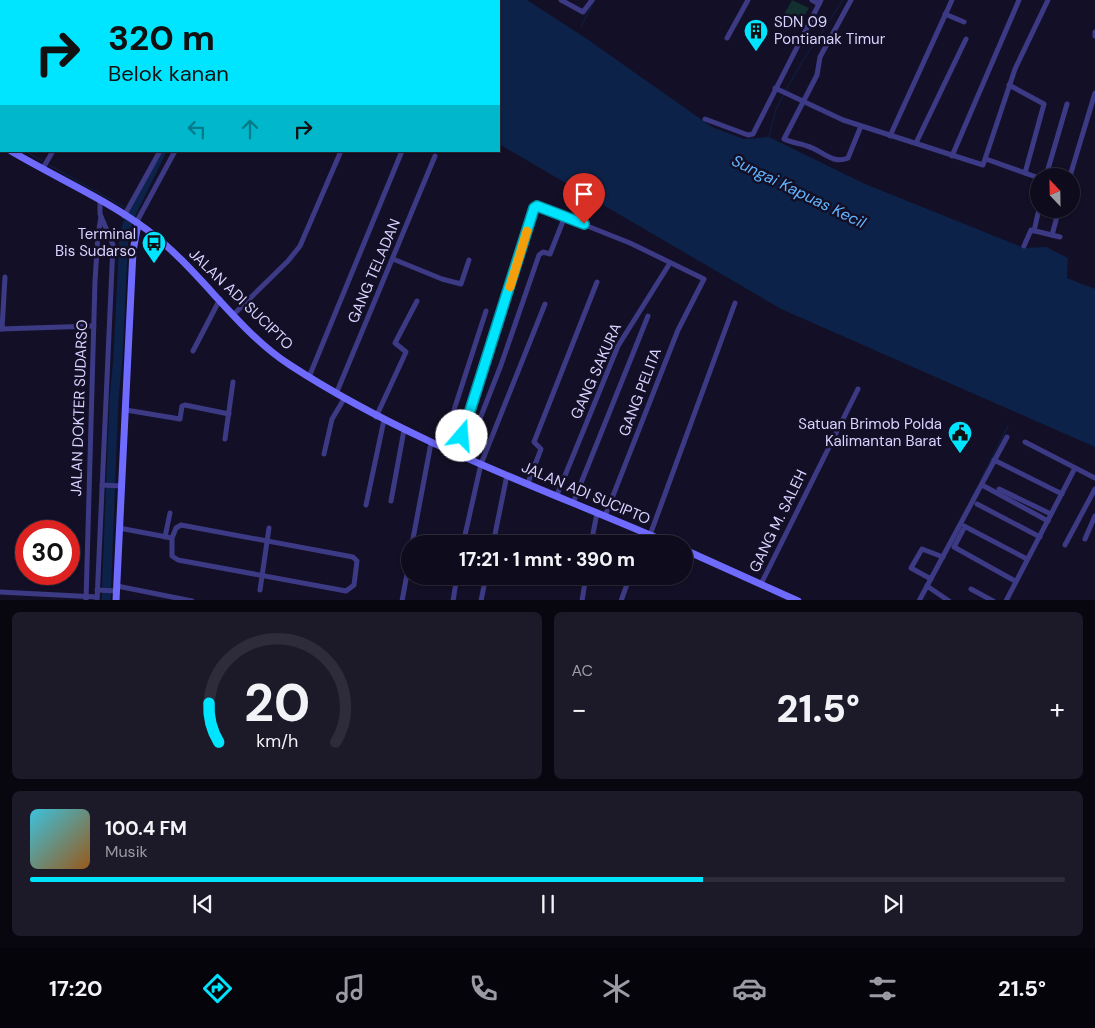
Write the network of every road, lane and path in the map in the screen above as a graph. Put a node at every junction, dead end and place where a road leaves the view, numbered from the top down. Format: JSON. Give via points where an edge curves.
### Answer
{"nodes":[{"id":1,"x":561,"y":0,"type":"edge"},
{"id":2,"x":592,"y":0,"type":"edge"},
{"id":3,"x":748,"y":0,"type":"edge"},
{"id":4,"x":812,"y":0,"type":"edge"},
{"id":5,"x":851,"y":0,"type":"edge"},
{"id":6,"x":952,"y":0,"type":"edge"},
{"id":7,"x":1019,"y":0,"type":"edge"},
{"id":8,"x":1048,"y":0,"type":"edge"},
{"id":9,"x":820,"y":2,"type":"edge"},
{"id":10,"x":945,"y":14,"type":"junction"},
{"id":11,"x":964,"y":22,"type":"dead end"},
{"id":12,"x":1095,"y":32,"type":"edge"},
{"id":13,"x":1095,"y":36,"type":"edge"},
{"id":14,"x":727,"y":38,"type":"dead end"},
{"id":15,"x":966,"y":39,"type":"dead end"},
{"id":16,"x":1009,"y":85,"type":"junction"},
{"id":17,"x":775,"y":88,"type":"junction"},
{"id":18,"x":1095,"y":93,"type":"edge"},
{"id":19,"x":803,"y":102,"type":"junction"},
{"id":20,"x":1067,"y":104,"type":"dead end"},
{"id":21,"x":705,"y":119,"type":"dead end"},
{"id":22,"x":861,"y":126,"type":"junction"},
{"id":23,"x":890,"y":136,"type":"junction"},
{"id":24,"x":916,"y":143,"type":"junction"},
{"id":25,"x":13,"y":152,"type":"edge"},
{"id":26,"x":52,"y":152,"type":"edge"},
{"id":27,"x":159,"y":152,"type":"edge"},
{"id":28,"x":174,"y":152,"type":"edge"},
{"id":29,"x":340,"y":152,"type":"edge"},
{"id":30,"x":402,"y":152,"type":"edge"},
{"id":31,"x":435,"y":156,"type":"dead end"},
{"id":32,"x":952,"y":156,"type":"junction"},
{"id":33,"x":986,"y":159,"type":"junction"},
{"id":34,"x":153,"y":164,"type":"junction"},
{"id":35,"x":43,"y":168,"type":"junction"},
{"id":36,"x":1048,"y":168,"type":"edge"},
{"id":37,"x":1072,"y":168,"type":"edge"},
{"id":38,"x":162,"y":169,"type":"junction"},
{"id":39,"x":1025,"y":173,"type":"junction"},
{"id":40,"x":1030,"y":175,"type":"edge"},
{"id":41,"x":100,"y":201,"type":"junction"},
{"id":42,"x":564,"y":216,"type":"junction"},
{"id":43,"x":101,"y":217,"type":"junction"},
{"id":44,"x":1037,"y":218,"type":"edge"},
{"id":45,"x":1057,"y":218,"type":"edge"},
{"id":46,"x":130,"y":220,"type":"junction"},
{"id":47,"x":145,"y":228,"type":"junction"},
{"id":48,"x":1034,"y":231,"type":"junction"},
{"id":49,"x":1052,"y":235,"type":"junction"},
{"id":50,"x":1060,"y":237,"type":"dead end"},
{"id":51,"x":136,"y":239,"type":"junction"},
{"id":52,"x":1024,"y":246,"type":"dead end"},
{"id":53,"x":393,"y":259,"type":"junction"},
{"id":54,"x":469,"y":260,"type":"dead end"},
{"id":55,"x":670,"y":263,"type":"junction"},
{"id":56,"x":5,"y":277,"type":"dead end"},
{"id":57,"x":597,"y":282,"type":"dead end"},
{"id":58,"x":220,"y":299,"type":"junction"},
{"id":59,"x":417,"y":301,"type":"dead end"},
{"id":60,"x":735,"y":302,"type":"dead end"},
{"id":61,"x":545,"y":304,"type":"dead end"},
{"id":62,"x":486,"y":310,"type":"dead end"},
{"id":63,"x":234,"y":314,"type":"junction"},
{"id":64,"x":648,"y":316,"type":"dead end"},
{"id":65,"x":94,"y":326,"type":"junction"},
{"id":66,"x":1,"y":329,"type":"edge"},
{"id":67,"x":193,"y":351,"type":"dead end"},
{"id":68,"x":309,"y":377,"type":"junction"},
{"id":69,"x":233,"y":382,"type":"dead end"},
{"id":70,"x":858,"y":390,"type":"dead end"},
{"id":71,"x":335,"y":394,"type":"junction"},
{"id":72,"x":344,"y":399,"type":"junction"},
{"id":73,"x":126,"y":410,"type":"junction"},
{"id":74,"x":229,"y":414,"type":"junction"},
{"id":75,"x":376,"y":417,"type":"junction"},
{"id":76,"x":384,"y":420,"type":"junction"},
{"id":77,"x":404,"y":430,"type":"junction"},
{"id":78,"x":1007,"y":437,"type":"dead end"},
{"id":79,"x":225,"y":439,"type":"dead end"},
{"id":80,"x":1025,"y":442,"type":"dead end"},
{"id":81,"x":430,"y":443,"type":"junction"},
{"id":82,"x":442,"y":448,"type":"junction"},
{"id":83,"x":324,"y":454,"type":"dead end"},
{"id":84,"x":456,"y":454,"type":"junction"},
{"id":85,"x":465,"y":458,"type":"junction"},
{"id":86,"x":994,"y":460,"type":"junction"},
{"id":87,"x":481,"y":464,"type":"junction"},
{"id":88,"x":1075,"y":468,"type":"junction"},
{"id":89,"x":507,"y":475,"type":"junction"},
{"id":90,"x":1095,"y":478,"type":"edge"},
{"id":91,"x":528,"y":483,"type":"junction"},
{"id":92,"x":102,"y":485,"type":"junction"},
{"id":93,"x":982,"y":485,"type":"junction"},
{"id":94,"x":122,"y":486,"type":"junction"},
{"id":95,"x":1095,"y":488,"type":"edge"},
{"id":96,"x":1000,"y":489,"type":"dead end"},
{"id":97,"x":1062,"y":494,"type":"junction"},
{"id":98,"x":557,"y":495,"type":"junction"},
{"id":99,"x":391,"y":501,"type":"dead end"},
{"id":100,"x":573,"y":503,"type":"junction"},
{"id":101,"x":977,"y":504,"type":"dead end"},
{"id":102,"x":366,"y":505,"type":"dead end"},
{"id":103,"x":170,"y":513,"type":"dead end"},
{"id":104,"x":597,"y":513,"type":"junction"},
{"id":105,"x":1051,"y":514,"type":"junction"},
{"id":106,"x":605,"y":516,"type":"junction"},
{"id":107,"x":1095,"y":516,"type":"edge"},
{"id":108,"x":1048,"y":521,"type":"junction"},
{"id":109,"x":119,"y":528,"type":"junction"},
{"id":110,"x":269,"y":528,"type":"dead end"},
{"id":111,"x":414,"y":535,"type":"edge"},
{"id":112,"x":465,"y":535,"type":"edge"},
{"id":113,"x":494,"y":535,"type":"edge"},
{"id":114,"x":593,"y":535,"type":"edge"},
{"id":115,"x":650,"y":535,"type":"joint"},
{"id":116,"x":165,"y":537,"type":"junction"},
{"id":117,"x":1040,"y":537,"type":"junction"},
{"id":118,"x":172,"y":538,"type":"junction"},
{"id":119,"x":1085,"y":539,"type":"dead end"},
{"id":120,"x":267,"y":541,"type":"junction"},
{"id":121,"x":1066,"y":546,"type":"dead end"},
{"id":122,"x":693,"y":554,"type":"edge"},
{"id":123,"x":943,"y":558,"type":"junction"},
{"id":124,"x":1027,"y":559,"type":"junction"},
{"id":125,"x":905,"y":566,"type":"dead end"},
{"id":126,"x":87,"y":567,"type":"junction"},
{"id":127,"x":911,"y":568,"type":"junction"},
{"id":128,"x":98,"y":569,"type":"junction"},
{"id":129,"x":263,"y":574,"type":"junction"},
{"id":130,"x":931,"y":579,"type":"junction"},
{"id":131,"x":1016,"y":581,"type":"junction"},
{"id":132,"x":761,"y":584,"type":"junction"},
{"id":133,"x":405,"y":585,"type":"edge"},
{"id":134,"x":456,"y":585,"type":"edge"},
{"id":135,"x":484,"y":585,"type":"edge"},
{"id":136,"x":584,"y":585,"type":"edge"},
{"id":137,"x":627,"y":585,"type":"edge"},
{"id":138,"x":927,"y":586,"type":"junction"},
{"id":139,"x":115,"y":589,"type":"junction"},
{"id":140,"x":971,"y":589,"type":"dead end"},
{"id":141,"x":100,"y":590,"type":"junction"},
{"id":142,"x":260,"y":590,"type":"dead end"},
{"id":143,"x":0,"y":592,"type":"edge"},
{"id":144,"x":86,"y":598,"type":"edge"},
{"id":145,"x":97,"y":599,"type":"edge"},
{"id":146,"x":116,"y":600,"type":"edge"},
{"id":147,"x":192,"y":600,"type":"edge"},
{"id":148,"x":402,"y":600,"type":"edge"},
{"id":149,"x":453,"y":600,"type":"edge"},
{"id":150,"x":481,"y":600,"type":"edge"},
{"id":151,"x":582,"y":600,"type":"edge"},
{"id":152,"x":621,"y":600,"type":"edge"},
{"id":153,"x":798,"y":600,"type":"edge"},
{"id":154,"x":919,"y":600,"type":"edge"},
{"id":155,"x":949,"y":600,"type":"edge"},
{"id":156,"x":993,"y":600,"type":"edge"},
{"id":157,"x":1006,"y":600,"type":"edge"}],
"edges":[{"from":1,"to":2,"type":"street","via":[[583,12]]},
{"from":3,"to":14,"type":"street"},
{"from":4,"to":9,"type":"street"},
{"from":5,"to":19,"type":"street","via":[[820,57],[817,75]]},
{"from":6,"to":10,"type":"street"},
{"from":7,"to":32,"type":"street"},
{"from":8,"to":16,"type":"street"},
{"from":9,"to":17,"type":"street"},
{"from":10,"to":11,"type":"street"},
{"from":10,"to":23,"type":"street"},
{"from":12,"to":13,"type":"street"},
{"from":15,"to":24,"type":"street"},
{"from":16,"to":33,"type":"street"},
{"from":16,"to":39,"type":"street","via":[[1044,104]]},
{"from":17,"to":19,"type":"street"},
{"from":17,"to":21,"type":"street","via":[[752,135]]},
{"from":18,"to":37,"type":"street"},
{"from":19,"to":22,"type":"street"},
{"from":19,"to":22,"type":"street","via":[[784,139],[797,145],[807,145],[834,160],[844,160],[848,158]]},
{"from":20,"to":36,"type":"street"},
{"from":22,"to":23,"type":"street"},
{"from":23,"to":24,"type":"street"},
{"from":24,"to":32,"type":"street"},
{"from":25,"to":35,"type":"main road","name":"JALAN ADI SUCIPTO"},
{"from":26,"to":35,"type":"street"},
{"from":27,"to":34,"type":"street"},
{"from":28,"to":38,"type":"street"},
{"from":29,"to":63,"type":"street","via":[[300,246]]},
{"from":30,"to":68,"type":"street"},
{"from":31,"to":53,"type":"street","name":"GANG TELADAN"},
{"from":32,"to":33,"type":"street","via":[[982,165]]},
{"from":33,"to":39,"type":"street"},
{"from":34,"to":38,"type":"street"},
{"from":34,"to":46,"type":"street"},
{"from":35,"to":41,"type":"main road","name":"JALAN ADI SUCIPTO"},
{"from":38,"to":46,"type":"street"},
{"from":39,"to":40,"type":"street"},
{"from":41,"to":43,"type":"street"},
{"from":41,"to":46,"type":"main road","name":"JALAN ADI SUCIPTO"},
{"from":42,"to":55,"type":"street"},
{"from":42,"to":84,"type":"street","via":[[537,206],[534,208]]},
{"from":42,"to":85,"type":"street","via":[[548,255],[543,252],[539,255],[502,365]]},
{"from":43,"to":65,"type":"street","name":"JALAN DOKTER SUDARSO"},
{"from":43,"to":92,"type":"street","via":[[113,245]]},
{"from":44,"to":48,"type":"street"},
{"from":45,"to":49,"type":"street"},
{"from":46,"to":47,"type":"main road","name":"JALAN ADI SUCIPTO"},
{"from":46,"to":51,"type":"main road"},
{"from":47,"to":51,"type":"main road"},
{"from":47,"to":58,"type":"main road","name":"JALAN ADI SUCIPTO"},
{"from":48,"to":49,"type":"street"},
{"from":48,"to":52,"type":"street","via":[[1030,231]]},
{"from":49,"to":50,"type":"street"},
{"from":51,"to":73,"type":"main road"},
{"from":53,"to":54,"type":"street","via":[[461,284]]},
{"from":53,"to":71,"type":"street","name":"GANG TELADAN"},
{"from":55,"to":98,"type":"street","name":"GANG SAKURA","via":[[615,352]]},
{"from":55,"to":106,"type":"street","name":"GANG PELITA","via":[[704,279],[678,330]]},
{"from":56,"to":66,"type":"street"},
{"from":57,"to":91,"type":"street","via":[[534,442],[541,449]]},
{"from":58,"to":63,"type":"main road","name":"JALAN ADI SUCIPTO"},
{"from":58,"to":67,"type":"street"},
{"from":59,"to":75,"type":"street","via":[[395,343],[406,352]]},
{"from":60,"to":115,"type":"street"},
{"from":61,"to":87,"type":"street"},
{"from":62,"to":82,"type":"street"},
{"from":63,"to":68,"type":"main road","name":"JALAN ADI SUCIPTO","via":[[272,352]]},
{"from":64,"to":100,"type":"street"},
{"from":65,"to":66,"type":"street"},
{"from":65,"to":126,"type":"street","name":"JALAN DOKTER SUDARSO"},
{"from":68,"to":71,"type":"main road","name":"JALAN ADI SUCIPTO"},
{"from":69,"to":74,"type":"street"},
{"from":70,"to":132,"type":"street","name":"GANG M. SALEH"},
{"from":71,"to":72,"type":"main road","name":"JALAN ADI SUCIPTO"},
{"from":72,"to":75,"type":"main road","name":"JALAN ADI SUCIPTO"},
{"from":72,"to":83,"type":"street","via":[[332,419]]},
{"from":73,"to":74,"type":"street","via":[[180,419],[185,405]]},
{"from":73,"to":94,"type":"main road"},
{"from":74,"to":79,"type":"street"},
{"from":75,"to":76,"type":"main road","name":"JALAN ADI SUCIPTO"},
{"from":76,"to":77,"type":"main road","name":"JALAN ADI SUCIPTO"},
{"from":76,"to":102,"type":"street"},
{"from":77,"to":81,"type":"main road","name":"JALAN ADI SUCIPTO"},
{"from":77,"to":99,"type":"street"},
{"from":78,"to":86,"type":"street"},
{"from":80,"to":88,"type":"street"},
{"from":81,"to":82,"type":"main road","name":"JALAN ADI SUCIPTO"},
{"from":81,"to":111,"type":"street"},
{"from":82,"to":84,"type":"main road","name":"JALAN ADI SUCIPTO"},
{"from":84,"to":85,"type":"main road","name":"JALAN ADI SUCIPTO"},
{"from":85,"to":87,"type":"main road","name":"JALAN ADI SUCIPTO"},
{"from":86,"to":93,"type":"street"},
{"from":86,"to":97,"type":"street"},
{"from":87,"to":89,"type":"main road","name":"JALAN ADI SUCIPTO"},
{"from":87,"to":112,"type":"street"},
{"from":88,"to":90,"type":"street"},
{"from":88,"to":97,"type":"street"},
{"from":89,"to":91,"type":"main road","name":"JALAN ADI SUCIPTO"},
{"from":89,"to":113,"type":"street"},
{"from":91,"to":98,"type":"main road","name":"JALAN ADI SUCIPTO"},
{"from":92,"to":94,"type":"street"},
{"from":92,"to":128,"type":"street"},
{"from":93,"to":108,"type":"street"},
{"from":93,"to":123,"type":"street"},
{"from":94,"to":109,"type":"main road"},
{"from":95,"to":121,"type":"street"},
{"from":96,"to":105,"type":"street"},
{"from":97,"to":105,"type":"street"},
{"from":98,"to":100,"type":"main road","name":"JALAN ADI SUCIPTO"},
{"from":100,"to":104,"type":"main road","name":"JALAN ADI SUCIPTO"},
{"from":101,"to":117,"type":"street"},
{"from":103,"to":116,"type":"street"},
{"from":104,"to":106,"type":"main road","name":"JALAN ADI SUCIPTO"},
{"from":104,"to":114,"type":"street"},
{"from":105,"to":108,"type":"street"},
{"from":106,"to":115,"type":"main road","name":"JALAN ADI SUCIPTO"},
{"from":107,"to":119,"type":"street"},
{"from":108,"to":117,"type":"street"},
{"from":109,"to":116,"type":"street"},
{"from":109,"to":139,"type":"main road"},
{"from":110,"to":120,"type":"street"},
{"from":116,"to":118,"type":"street"},
{"from":117,"to":124,"type":"street"},
{"from":118,"to":120,"type":"street","via":[[176,528],[182,525]]},
{"from":118,"to":129,"type":"street","via":[[172,556],[178,560]]},
{"from":120,"to":129,"type":"street"},
{"from":120,"to":129,"type":"street","via":[[353,557],[357,561],[354,585],[346,591]]},
{"from":122,"to":132,"type":"main road"},
{"from":123,"to":127,"type":"street","via":[[922,549]]},
{"from":123,"to":130,"type":"street"},
{"from":124,"to":131,"type":"street"},
{"from":124,"to":131,"type":"street","via":[[964,528],[954,547]]},
{"from":125,"to":127,"type":"street"},
{"from":126,"to":128,"type":"street"},
{"from":126,"to":144,"type":"street","name":"JALAN DOKTER SUDARSO"},
{"from":127,"to":130,"type":"street"},
{"from":128,"to":141,"type":"street"},
{"from":129,"to":142,"type":"street"},
{"from":130,"to":138,"type":"street"},
{"from":131,"to":157,"type":"street"},
{"from":132,"to":153,"type":"main road"},
{"from":133,"to":148,"type":"street"},
{"from":134,"to":149,"type":"street"},
{"from":135,"to":150,"type":"street"},
{"from":136,"to":151,"type":"street"},
{"from":137,"to":152,"type":"street"},
{"from":138,"to":154,"type":"street"},
{"from":138,"to":155,"type":"street"},
{"from":139,"to":141,"type":"street"},
{"from":139,"to":146,"type":"main road"},
{"from":139,"to":147,"type":"street"},
{"from":140,"to":156,"type":"street"},
{"from":141,"to":145,"type":"street"},
{"from":143,"to":144,"type":"street"},
{"from":144,"to":145,"type":"street"}]}
